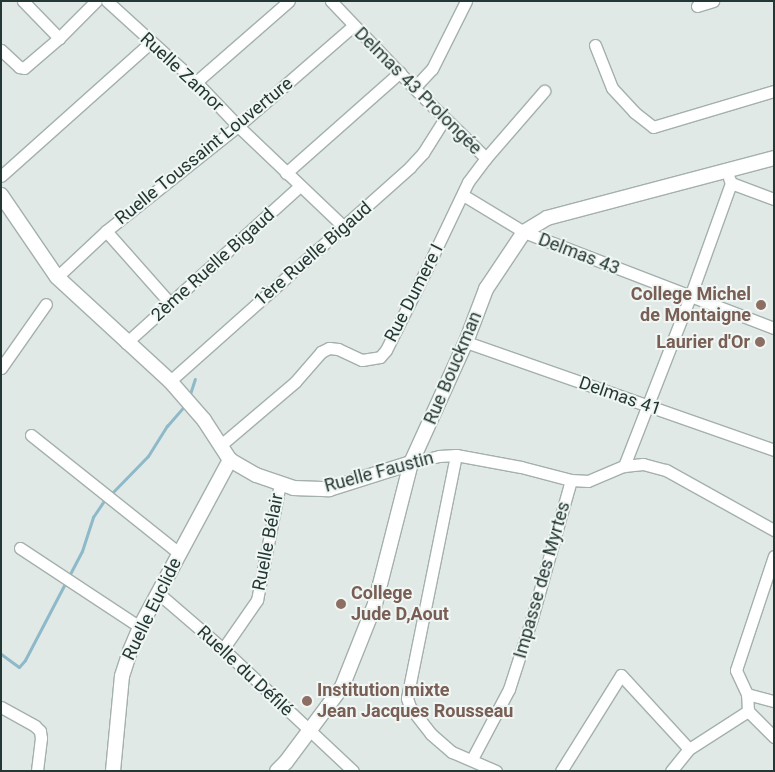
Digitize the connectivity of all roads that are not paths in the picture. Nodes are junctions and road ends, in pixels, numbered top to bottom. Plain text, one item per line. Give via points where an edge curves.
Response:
1 (23, 1) edge
2 (96, 1) edge
3 (107, 1) edge
4 (289, 1) edge
5 (466, 1) edge
6 (713, 1) edge
7 (332, 2) edge
8 (697, 6) dead end
9 (354, 26) junction
10 (59, 38) junction
11 (151, 42) junction
12 (595, 45) dead end
13 (1, 50) edge
14 (400, 72) junction
15 (196, 82) junction
16 (414, 88) junction
17 (544, 91) dead end
18 (774, 91) edge
19 (445, 118) junction
20 (238, 126) junction
21 (486, 158) junction
22 (774, 158) edge
23 (286, 173) junction
24 (1, 176) edge
25 (728, 177) junction
26 (300, 186) junction
27 (1, 195) edge
28 (463, 195) junction
29 (774, 198) edge
30 (344, 227) junction
31 (106, 231) junction
32 (524, 232) junction
33 (57, 277) junction
34 (690, 297) junction
35 (170, 303) junction
36 (46, 304) dead end
37 (774, 328) edge
38 (466, 342) junction
39 (126, 343) junction
40 (1, 368) edge
41 (170, 381) junction
42 (648, 406) junction
43 (31, 435) dead end
44 (222, 444) junction
45 (774, 450) edge
46 (456, 455) junction
47 (230, 460) junction
48 (411, 463) junction
49 (624, 466) junction
50 (571, 480) junction
51 (280, 484) junction
52 (774, 530) edge
53 (20, 548) dead end
54 (179, 553) junction
55 (774, 556) edge
56 (770, 577) edge
57 (158, 593) junction
58 (140, 627) junction
59 (223, 649) junction
60 (747, 694) junction
61 (774, 701) edge
62 (1, 707) edge
63 (748, 711) junction
64 (310, 732) junction
65 (774, 737) edge
66 (689, 749) junction
67 (472, 760) junction
68 (38, 771) edge
69 (113, 771) edge
70 (277, 771) edge
71 (353, 771) edge
72 (496, 771) edge
73 (562, 771) edge
74 (671, 771) edge

1 - 10 street
2 - 10 street
3 - 11 street, Ruelle Zamor
4 - 15 street
5 - 16 street via 432,69
6 - 8 street
7 - 9 street, Delmas 43 Prolongée
9 - 14 street, Delmas 43 Prolongée
9 - 20 street, Ruelle Toussaint Louverture
10 - 13 street via 26,68 16,65
11 - 15 street, Ruelle Zamor
11 - 24 street
12 - 18 street via 612,88 653,127
14 - 16 street, Delmas 43 Prolongée
14 - 23 street
15 - 20 street, Ruelle Zamor
16 - 19 street, Delmas 43 Prolongée
17 - 21 street, Rue Dumere I
19 - 21 street, Delmas 43 Prolongée
19 - 30 street, 1ère Ruelle Bigaud via 423,153
20 - 23 street, Ruelle Zamor
20 - 31 street, Ruelle Toussaint Louverture
21 - 28 street, Rue Dumere I via 468,182
22 - 25 street, Rue Bouckman
23 - 26 street, Ruelle Zamor
25 - 29 street
25 - 32 street, Rue Bouckman via 547,218
25 - 34 street
26 - 30 street, Ruelle Zamor
26 - 35 street, 2ème Ruelle Bigaud
27 - 33 street
28 - 32 street, Delmas 43
28 - 44 street, Rue Dumere I via 380,357 362,360 328,348 280,396
30 - 41 street, 1ère Ruelle Bigaud
31 - 33 street, Ruelle Toussaint Louverture
31 - 35 street
32 - 34 street, Delmas 43
32 - 38 street, Rue Bouckman via 486,289
33 - 39 street
34 - 37 street, Delmas 43
34 - 42 street
35 - 39 street, 2ème Ruelle Bigaud
36 - 40 street
38 - 42 street, Delmas 41
38 - 48 street, Rue Bouckman
39 - 41 street
41 - 44 street
42 - 45 street, Delmas 41
42 - 49 street
43 - 54 street
44 - 47 street
46 - 48 street, Ruelle Faustin
46 - 50 street, Ruelle Faustin
46 - 67 street via 407,698 431,734 452,752
47 - 51 street, Ruelle Faustin
47 - 54 street, Ruelle Euclide
48 - 51 street, Ruelle Faustin via 329,489 294,488
48 - 64 street, Rue Bouckman via 375,604 342,687
49 - 50 street, Ruelle Faustin via 588,481
49 - 52 street, Ruelle Faustin via 643,464 666,470
50 - 67 street, Impasse des Myrtes via 509,689
51 - 59 street, Ruelle Bélair via 257,600
53 - 58 street
54 - 57 street, Ruelle Euclide
55 - 56 street
56 - 60 street via 736,670
57 - 58 street, Ruelle Euclide
57 - 59 street, Ruelle du Défilé
58 - 69 street, Ruelle Euclide via 122,676
59 - 64 street, Ruelle du Défilé
60 - 61 street
60 - 63 street
62 - 68 street via 40,731
63 - 65 street
63 - 66 street
64 - 70 street, Rue Bouckman
64 - 71 street, Ruelle du Défilé
66 - 73 street via 621,675
66 - 74 street
67 - 72 street

